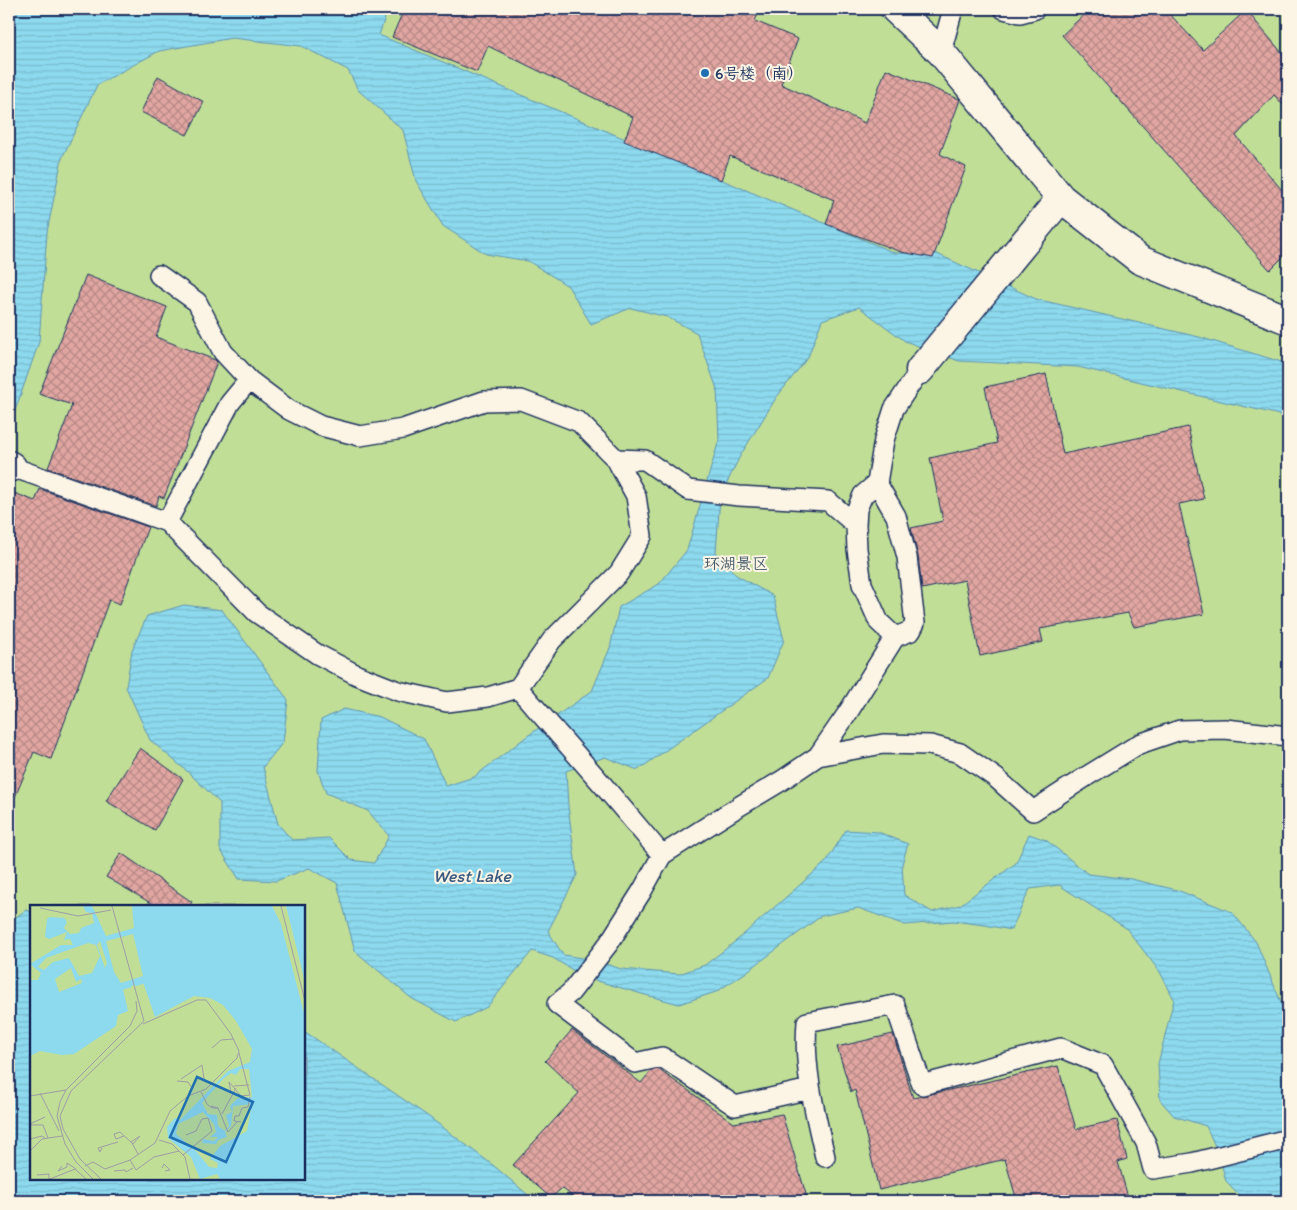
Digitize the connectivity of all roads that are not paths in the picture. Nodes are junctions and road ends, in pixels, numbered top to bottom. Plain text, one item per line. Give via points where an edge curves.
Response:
1 (895, 9) edge
2 (953, 9) edge
3 (1004, 9) edge
4 (1035, 9) edge
5 (941, 52) junction
6 (1061, 198) junction
7 (159, 275) dead end
8 (1288, 320) edge
9 (920, 370) joint
10 (249, 380) junction
11 (616, 459) junction
12 (10, 466) edge
13 (878, 483) junction
14 (167, 522) junction
15 (856, 525) junction
16 (895, 637) junction
17 (518, 688) junction
18 (1288, 736) edge
19 (818, 756) junction
20 (662, 855) junction
21 (810, 1089) junction
22 (1288, 1139) edge
23 (826, 1157) dead end

1 - 5 street
2 - 5 lane
3 - 4 lane via 1020,13
5 - 6 street
6 - 8 street via 1140,260
6 - 9 street
7 - 10 lane via 197,302 223,352
9 - 13 lane via 894,409 884,440
10 - 11 lane via 289,410 321,426 360,436 403,429 484,401 521,400 579,422
10 - 14 lane via 230,403
11 - 15 lane via 646,460 688,490 828,501
11 - 17 lane via 636,496 642,536 619,573 552,640
12 - 14 lane
13 - 15 lane via 863,495 857,509
13 - 16 lane via 896,516 907,557 915,623 911,631
14 - 17 lane via 257,613 316,654 357,675 398,691 447,702 488,698
15 - 16 lane via 862,584 879,622
16 - 19 lane
17 - 20 lane
18 - 19 lane via 1225,729 1180,730 1139,744 1033,811 996,778 960,754 930,745 883,744
19 - 20 lane
20 - 21 lane via 609,943 571,992 557,1004 635,1063 662,1058 735,1106
21 - 22 lane via 805,1039 807,1022 895,1005 922,1085 1061,1048 1103,1065 1146,1143 1153,1170
21 - 23 lane

